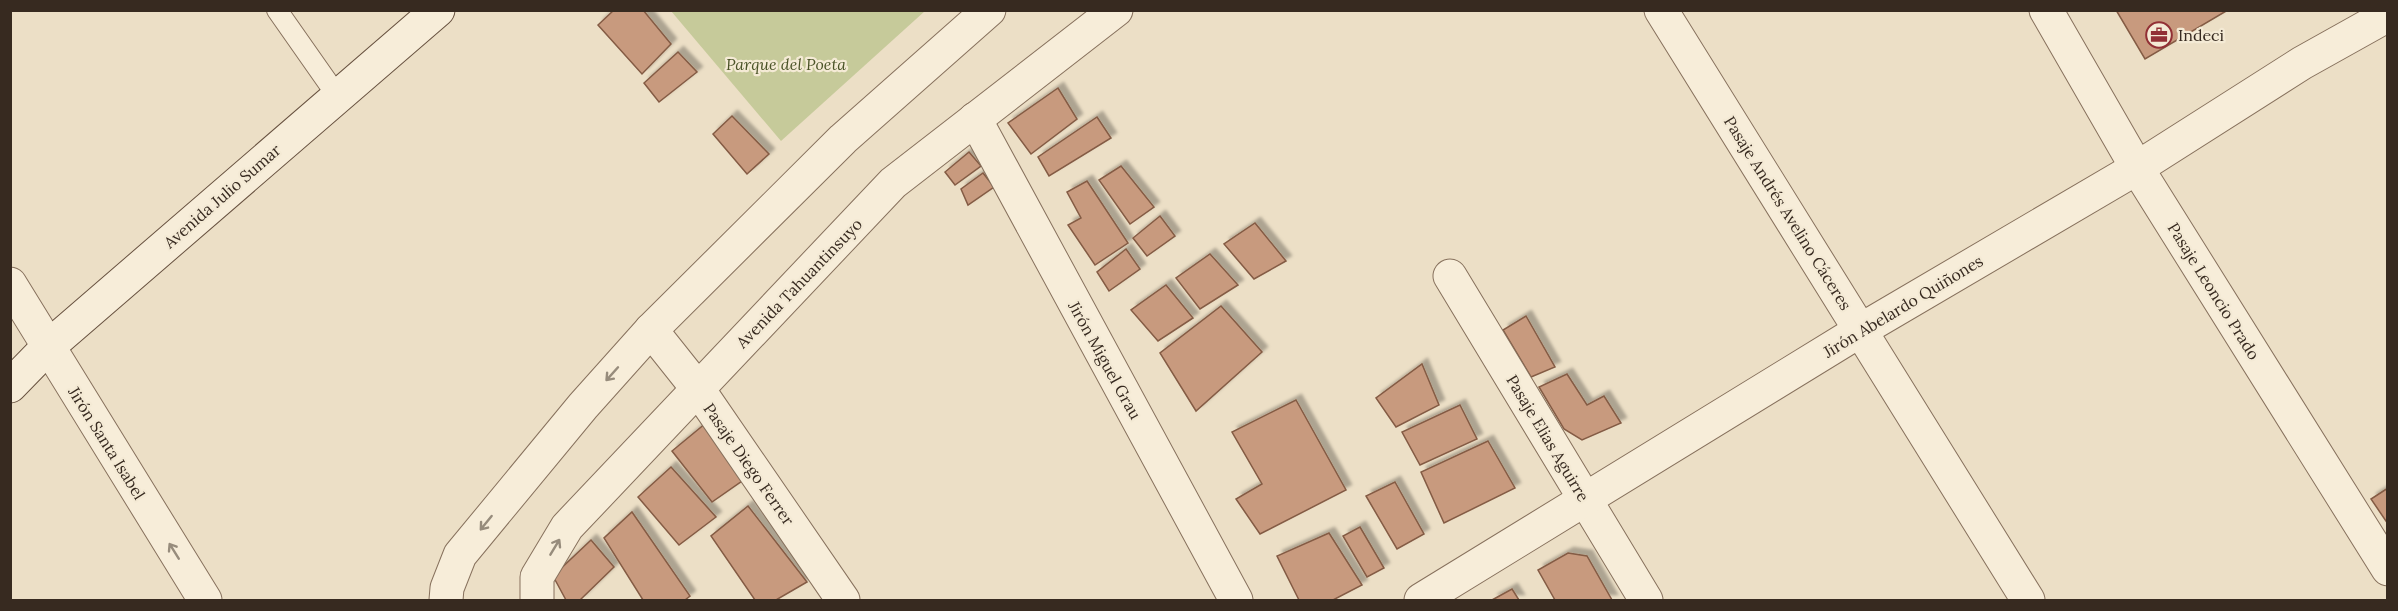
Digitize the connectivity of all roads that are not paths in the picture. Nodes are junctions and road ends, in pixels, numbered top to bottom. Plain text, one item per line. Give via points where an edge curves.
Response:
1 (277, 10) edge
2 (438, 10) edge
3 (989, 10) edge
4 (1116, 10) edge
5 (1661, 10) edge
6 (2046, 10) edge
7 (2388, 15) edge
8 (338, 97) junction
9 (975, 119) junction
10 (2137, 168) junction
11 (1450, 276) dead end
12 (10, 284) edge
13 (651, 330) junction
14 (1861, 330) junction
15 (48, 347) junction
16 (10, 386) edge
17 (698, 388) junction
18 (1585, 499) junction
19 (2388, 569) edge
20 (195, 596) edge
21 (446, 600) edge
22 (537, 600) edge
23 (843, 600) edge
24 (1236, 600) edge
25 (1421, 600) edge
26 (1646, 600) edge
27 (2028, 600) edge

1 - 8 lane
2 - 8 street, Avenida Julio Sumar
3 - 13 street via 843,139
4 - 9 street, Avenida Tahuantinsuyo
5 - 14 street, Pasaje Andrés Avelino Cáceres
6 - 10 street, Pasaje Leoncio Prado
7 - 10 street, Jirón Abelardo Quiñones via 2302,63
8 - 15 street, Avenida Julio Sumar
9 - 17 street, Avenida Tahuantinsuyo via 893,183
9 - 24 street, Jirón Miguel Grau
10 - 14 street, Jirón Abelardo Quiñones
10 - 19 street, Pasaje Leoncio Prado
11 - 18 street, Pasaje Elias Aguirre
12 - 15 street, Jirón Santa Isabel
13 - 17 street, Pasaje Diego Ferrer
13 -> 21 street via 460,555
14 - 18 street, Jirón Abelardo Quiñones
14 - 27 street, Pasaje Andrés Avelino Cáceres
15 - 16 street, Avenida Julio Sumar
20 -> 15 street, Jirón Santa Isabel
22 -> 17 street, Avenida Tahuantinsuyo via 537,577 567,527
17 - 23 street, Pasaje Diego Ferrer
18 - 25 street, Jirón Abelardo Quiñones
18 - 26 street, Pasaje Elias Aguirre

